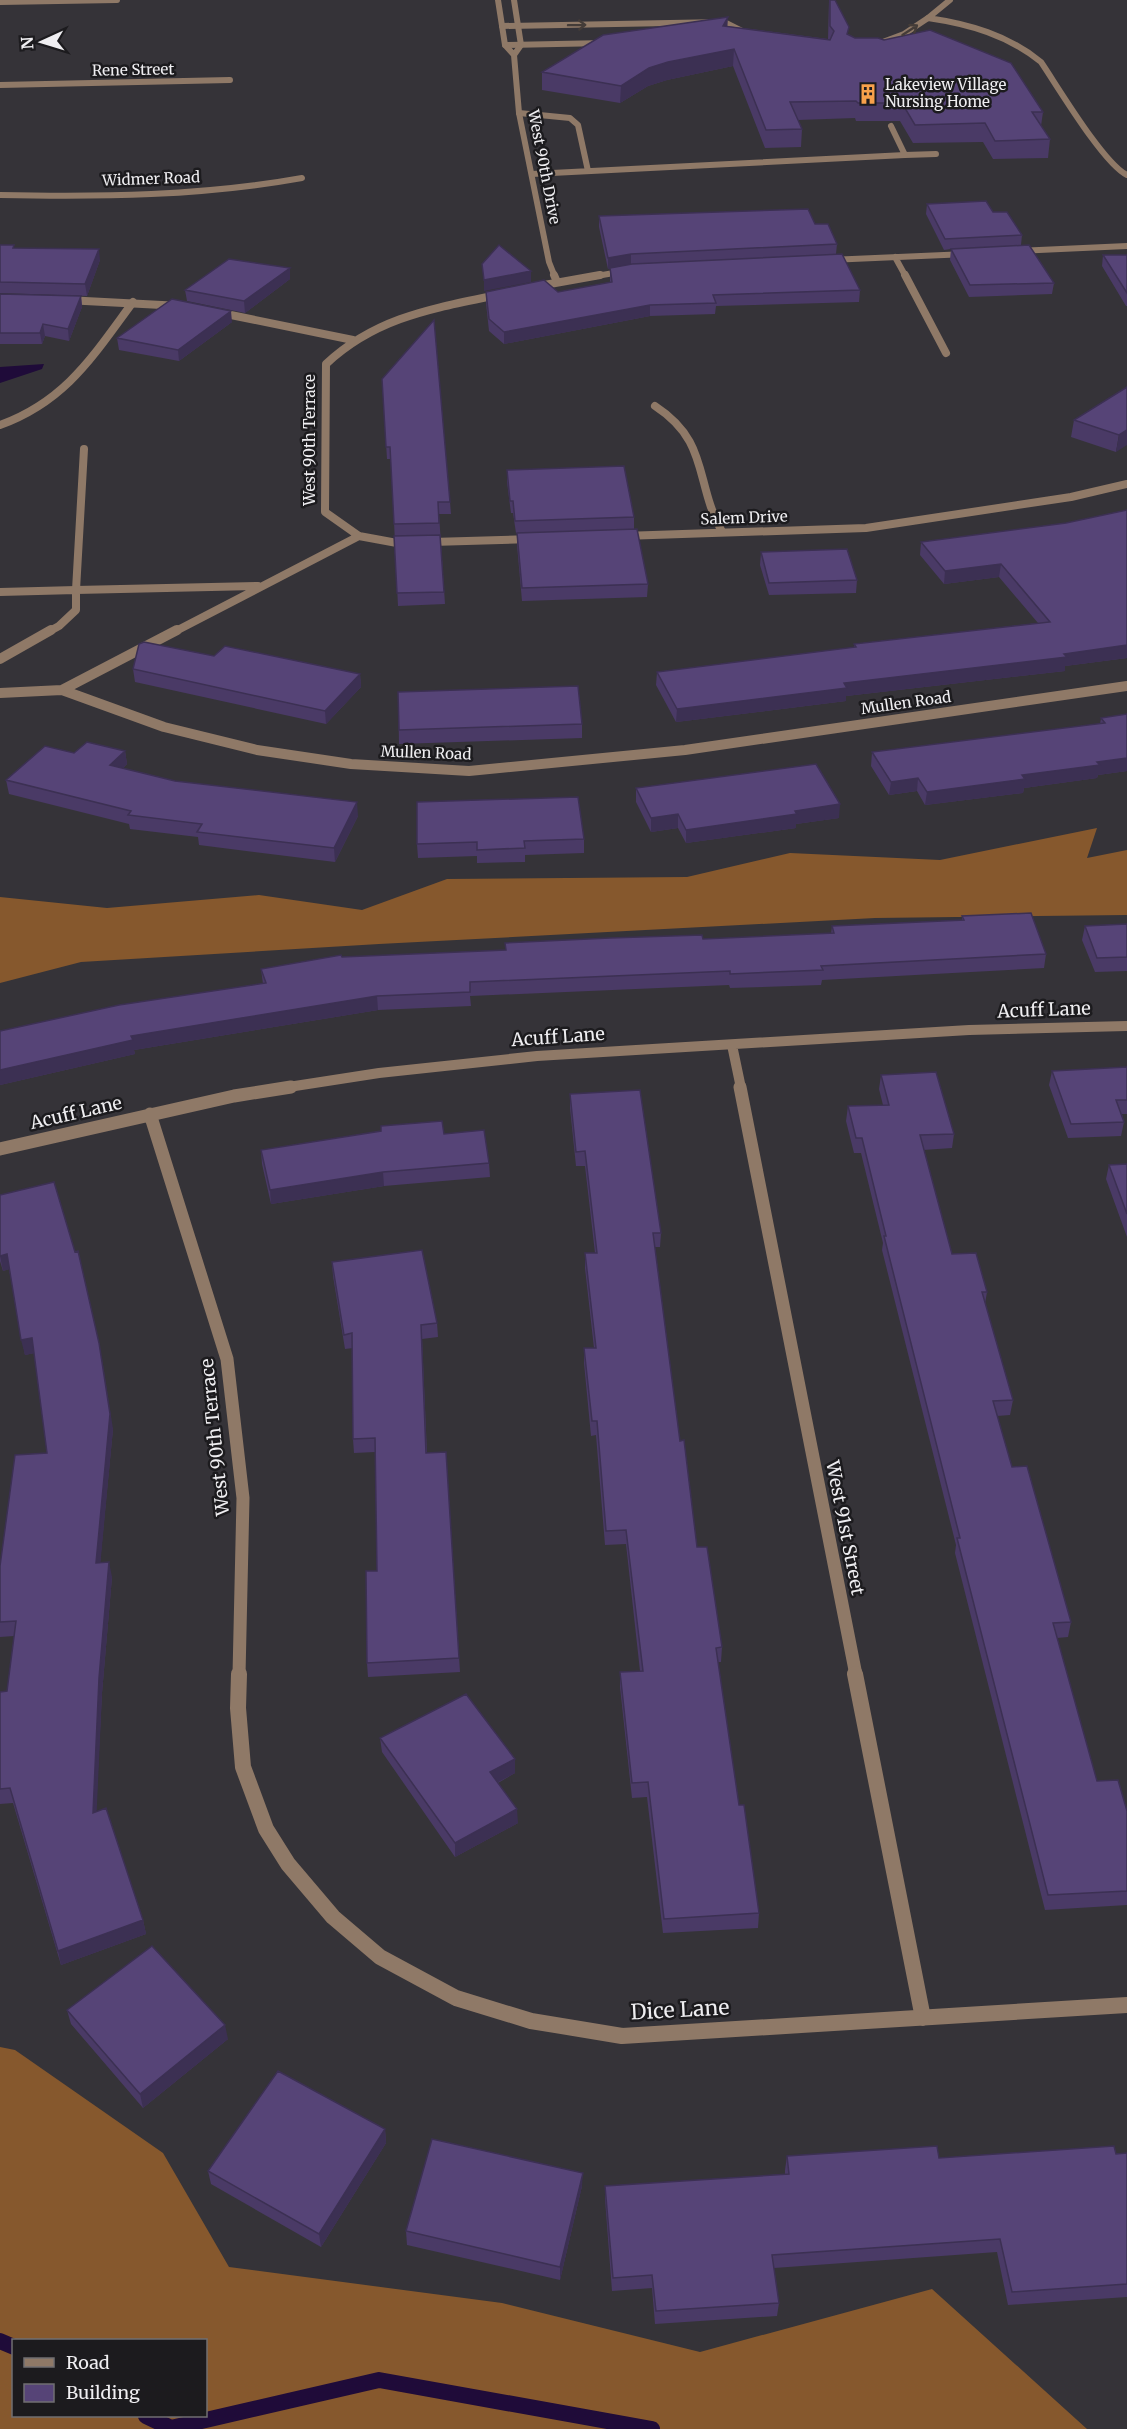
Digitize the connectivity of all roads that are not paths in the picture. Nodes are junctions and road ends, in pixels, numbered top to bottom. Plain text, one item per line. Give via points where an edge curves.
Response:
1 (117, 0) edge
2 (498, 0) edge
3 (514, 0) edge
4 (950, 0) edge
5 (0, 3) edge
6 (928, 18) junction
7 (632, 24) junction
8 (518, 26) junction
9 (502, 27) junction
10 (633, 32) edge
11 (759, 38) edge
12 (612, 43) edge
13 (505, 45) junction
14 (521, 45) junction
15 (868, 45) edge
16 (513, 55) junction
17 (230, 80) dead end
18 (0, 85) edge
19 (519, 113) junction
20 (891, 126) edge
21 (936, 154) edge
22 (905, 155) junction
23 (588, 171) junction
24 (532, 174) junction
25 (1127, 176) edge
26 (302, 178) dead end
27 (0, 195) edge
28 (1127, 246) edge
29 (1011, 252) edge
30 (976, 253) edge
31 (895, 257) junction
32 (816, 261) edge
33 (631, 270) edge
34 (557, 282) junction
35 (519, 290) edge
36 (508, 292) edge
37 (59, 300) edge
38 (133, 302) junction
39 (190, 307) edge
40 (211, 311) edge
41 (352, 340) junction
42 (946, 353) dead end
43 (655, 406) dead end
44 (0, 425) edge
45 (84, 449) dead end
46 (1127, 484) edge
47 (722, 532) junction
48 (359, 536) junction
49 (616, 537) edge
50 (535, 539) edge
51 (262, 586) junction
52 (76, 590) junction
53 (0, 592) edge
54 (0, 659) edge
55 (1127, 686) edge
56 (62, 690) junction
57 (0, 693) edge
58 (1127, 1026) edge
59 (732, 1046) junction
60 (150, 1114) junction
61 (0, 1149) edge
62 (288, 1864) joint
63 (1127, 2005) edge
64 (923, 2018) junction

1 - 5 street
2 - 9 street
3 - 8 street
4 - 6 street
15 -> 6 street via 888,42
6 - 25 street via 982,31 1030,51 1100,148
8 -> 7 street
7 - 10 street
7 - 11 street via 724,22
8 - 9 street
8 - 14 street
9 - 13 street
12 - 14 street
13 - 14 street
13 - 16 street
14 - 16 street
16 - 19 street, West 90th Drive
17 - 18 street, Rene Street
19 - 23 street via 570,118 578,125
19 - 24 street, West 90th Drive
20 - 22 street
21 - 22 street
22 - 23 street
23 - 24 street
24 - 34 street, West 90th Drive via 549,262
26 - 27 street, Widmer Road via 214,190
28 - 29 street
30 - 31 street
31 - 32 street
31 - 42 street
33 - 34 street
34 - 35 street
36 - 41 street, West 90th Terrace via 400,316
37 - 38 street
38 - 39 street
38 - 44 street via 59,391 42,405
40 - 41 street
41 - 48 street, West 90th Terrace via 326,364 323,499 325,512
43 - 47 street via 686,433 695,450 711,512
45 - 52 street
46 - 47 street, Salem Drive via 1071,497 866,528
47 - 49 street, Salem Drive
48 - 50 street via 397,543
48 - 51 street
51 - 52 street
51 - 56 street
52 - 53 street
52 - 54 street via 76,610 59,626
55 - 56 street, Mullen Road via 685,750 469,771 351,764 257,750 164,728
56 - 57 street
58 - 59 street, Acuff Lane via 969,1030
59 - 60 street, Acuff Lane via 537,1056 379,1073
59 - 64 street, West 91st Street
60 - 61 street, Acuff Lane
60 - 62 street, West 90th Terrace via 227,1359 243,1498 238,1708 243,1767 266,1829
62 - 64 street, Dice Lane via 333,1917 380,1957 456,1998 531,2021 622,2036
63 - 64 street, Dice Lane

